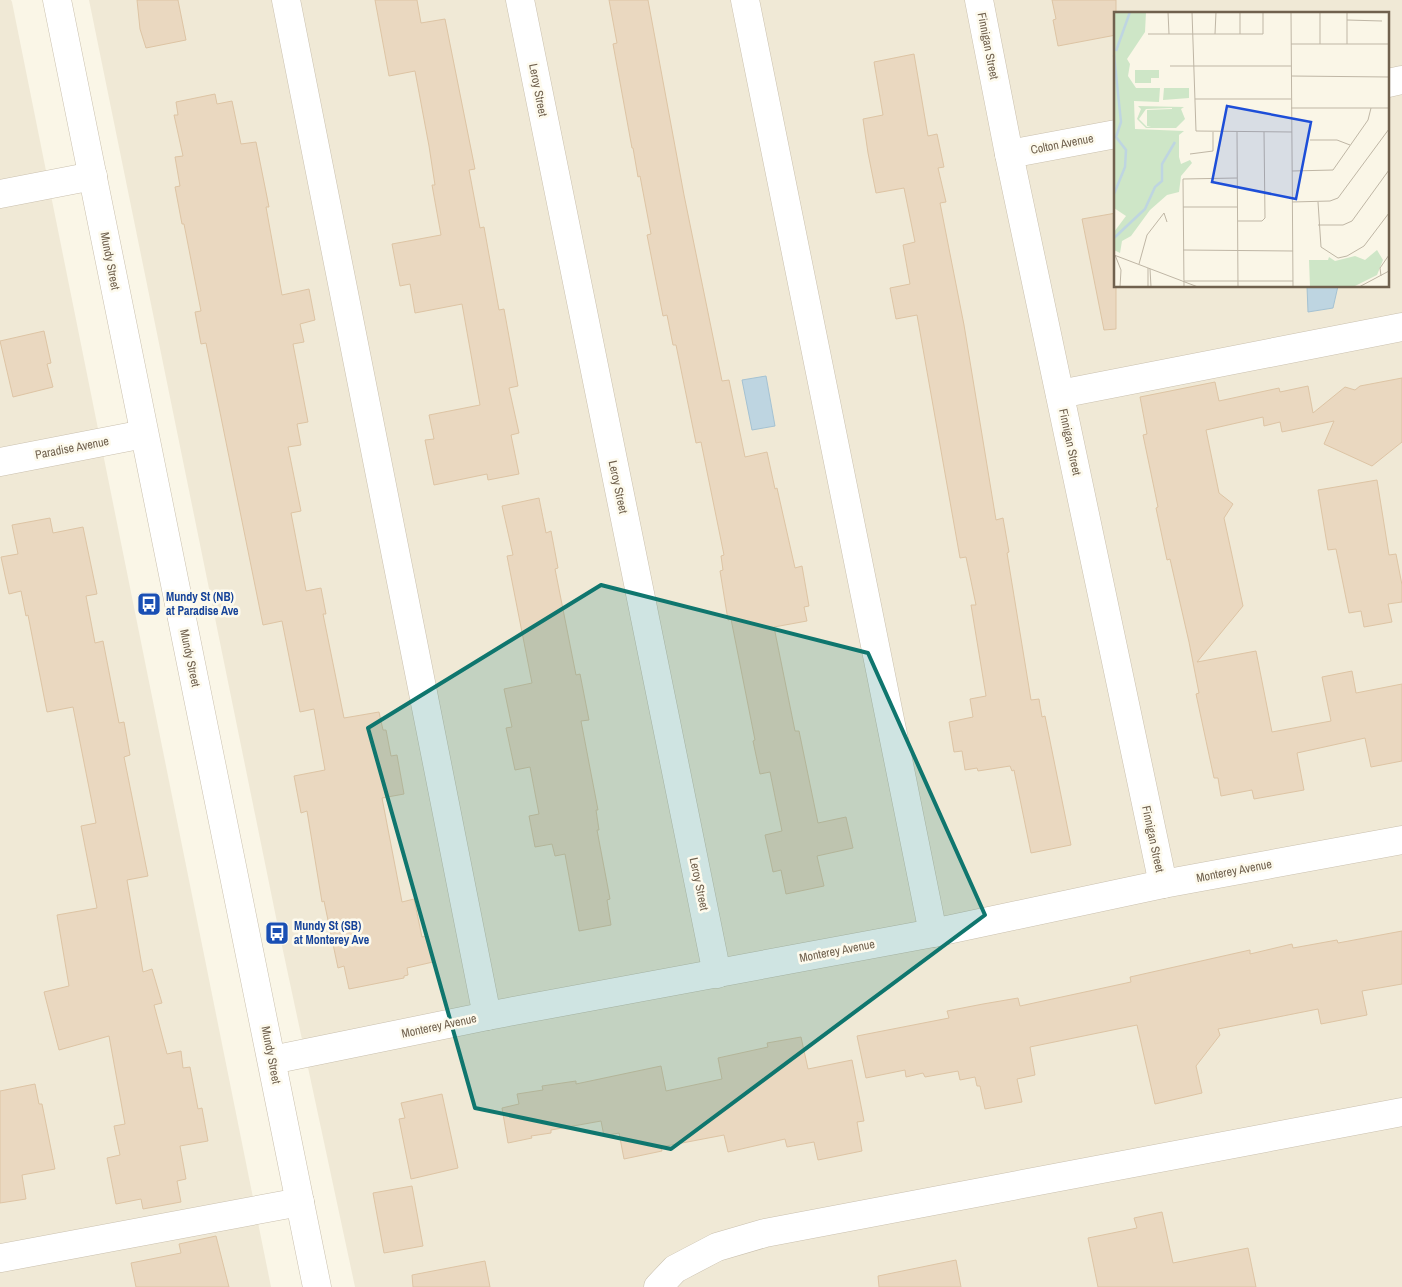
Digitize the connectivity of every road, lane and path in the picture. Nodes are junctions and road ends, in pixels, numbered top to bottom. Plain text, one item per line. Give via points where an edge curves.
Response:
1 (57, 0) edge
2 (286, 0) edge
3 (520, 0) edge
4 (745, 0) edge
5 (979, 0) edge
6 (1114, 134) edge
7 (1009, 154) junction
8 (93, 176) junction
9 (0, 194) edge
10 (1402, 327) edge
11 (1060, 394) junction
12 (144, 434) junction
13 (0, 462) edge
14 (1402, 840) edge
15 (1163, 884) junction
16 (934, 933) junction
17 (717, 974) junction
18 (487, 1016) junction
19 (272, 1060) junction
20 (1402, 1112) edge
21 (300, 1202) junction
22 (1, 1258) edge
23 (318, 1287) edge
24 (658, 1287) edge

1 - 8 street, Mundy Street
2 - 18 street
3 - 17 street, Leroy Street
4 - 16 street
5 - 7 street, Finnigan Street
6 - 7 street, Colton Avenue
7 - 11 street, Finnigan Street
8 - 9 street
8 - 12 street, Mundy Street
10 - 11 street
11 - 15 street, Finnigan Street
12 - 13 street, Paradise Avenue
12 - 19 street, Mundy Street
14 - 15 street, Monterey Avenue
15 - 16 street, Monterey Avenue
16 - 17 street, Monterey Avenue
17 - 18 street, Monterey Avenue
18 - 19 street, Monterey Avenue
19 - 21 street, Mundy Street
20 - 24 street via 765,1233 716,1247 675,1269
21 - 22 street
21 - 23 street, Mundy Street

